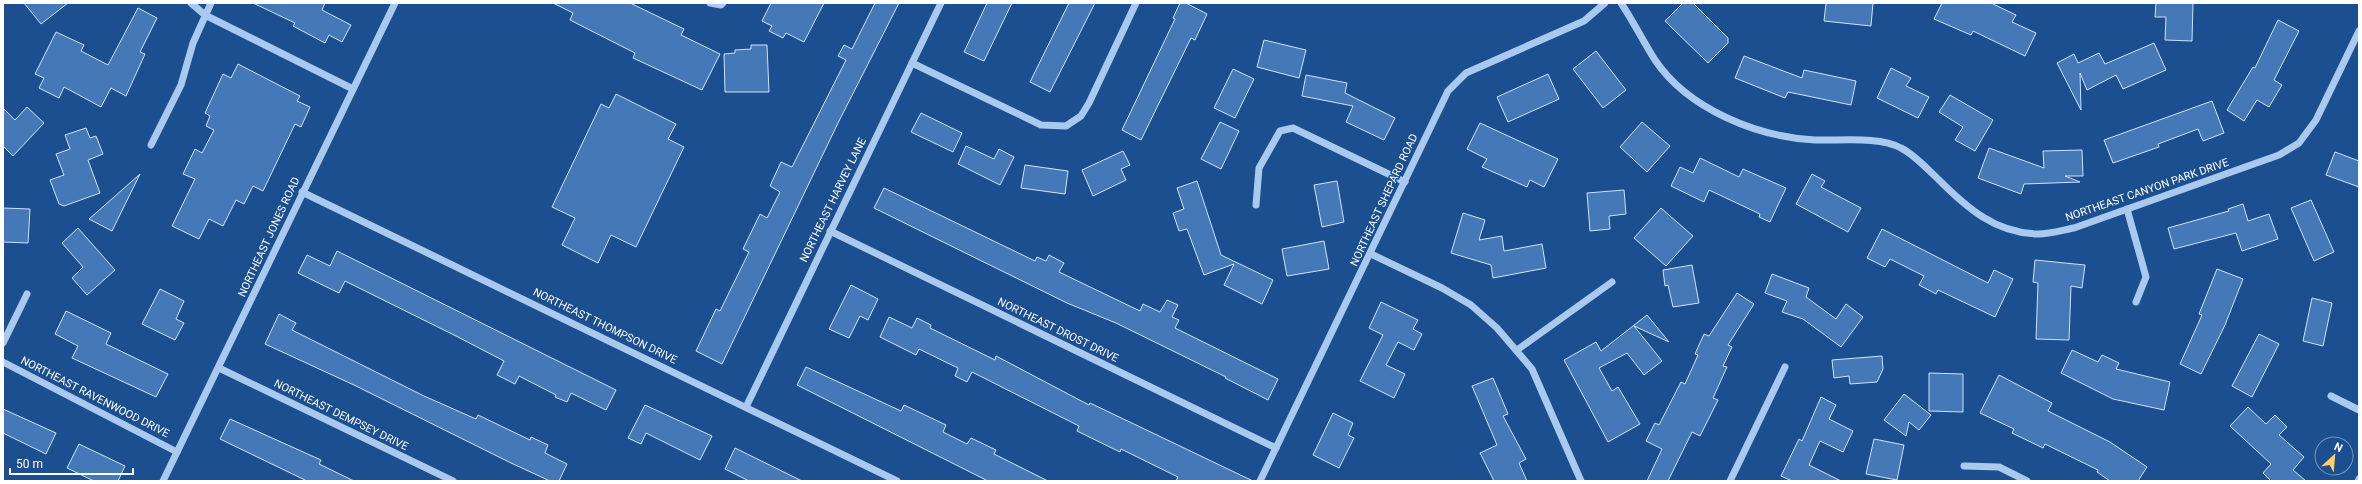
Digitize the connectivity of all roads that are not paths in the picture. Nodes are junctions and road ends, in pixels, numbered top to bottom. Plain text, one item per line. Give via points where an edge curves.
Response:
1 (191, 3) edge
2 (212, 3) edge
3 (395, 3) edge
4 (710, 3) edge
5 (722, 3) edge
6 (941, 3) edge
7 (1136, 3) edge
8 (1605, 3) edge
9 (1620, 3) edge
10 (205, 15) junction
11 (2359, 31) edge
12 (912, 63) junction
13 (353, 88) junction
14 (151, 145) dead end
15 (1405, 182) junction
16 (302, 192) junction
17 (1256, 205) dead end
18 (2127, 209) junction
19 (830, 231) junction
20 (1371, 254) junction
21 (1612, 282) dead end
22 (27, 294) dead end
23 (2136, 302) dead end
24 (3, 342) edge
25 (1517, 350) junction
26 (3, 362) edge
27 (1786, 367) dead end
28 (219, 368) junction
29 (2331, 396) dead end
30 (746, 407) junction
31 (2359, 410) edge
32 (1276, 448) junction
33 (177, 452) junction
34 (1964, 466) dead end
35 (163, 481) edge
36 (453, 481) edge
37 (898, 481) edge
38 (1260, 481) edge
39 (1581, 481) edge
40 (1730, 481) edge
41 (2027, 481) edge

1 - 10 street
2 - 10 street
3 - 13 street, NORTHEAST JONES ROAD
4 - 5 street
6 - 12 street, NORTHEAST HARVEY LANE
7 - 12 street via 1089,103 1081,116 1066,126 1040,125
8 - 15 street, NORTHEAST SHEPARD ROAD via 1584,21 1466,73 1448,91
9 - 18 street, NORTHEAST CANYON PARK DRIVE via 1656,61 1687,94 1732,121 1766,133 1812,140 1885,142 1902,148 1969,210 2002,227 2039,234 2074,228
10 - 13 street
10 - 14 street via 193,43 181,85
11 - 18 street, NORTHEAST CANYON PARK DRIVE via 2316,120 2299,143 2279,155
12 - 19 street, NORTHEAST HARVEY LANE
13 - 16 street, NORTHEAST JONES ROAD
15 - 17 street via 1293,128 1280,131 1259,168
15 - 20 street, NORTHEAST SHEPARD ROAD
16 - 28 street, NORTHEAST JONES ROAD
16 - 30 street, NORTHEAST THOMPSON DRIVE
18 - 23 street via 2146,276
19 - 30 street, NORTHEAST HARVEY LANE
19 - 32 street, NORTHEAST DROST DRIVE
20 - 25 street via 1471,305
20 - 32 street, NORTHEAST SHEPARD ROAD
21 - 25 street
22 - 24 street
25 - 39 street via 1532,369
26 - 33 street, NORTHEAST RAVENWOOD DRIVE
27 - 40 street
28 - 33 street, NORTHEAST JONES ROAD
28 - 36 street, NORTHEAST DEMPSEY DRIVE
29 - 31 street
30 - 37 street, NORTHEAST THOMPSON DRIVE
32 - 38 street, NORTHEAST SHEPARD ROAD
33 - 35 street, NORTHEAST JONES ROAD
34 - 41 street via 1999,467

